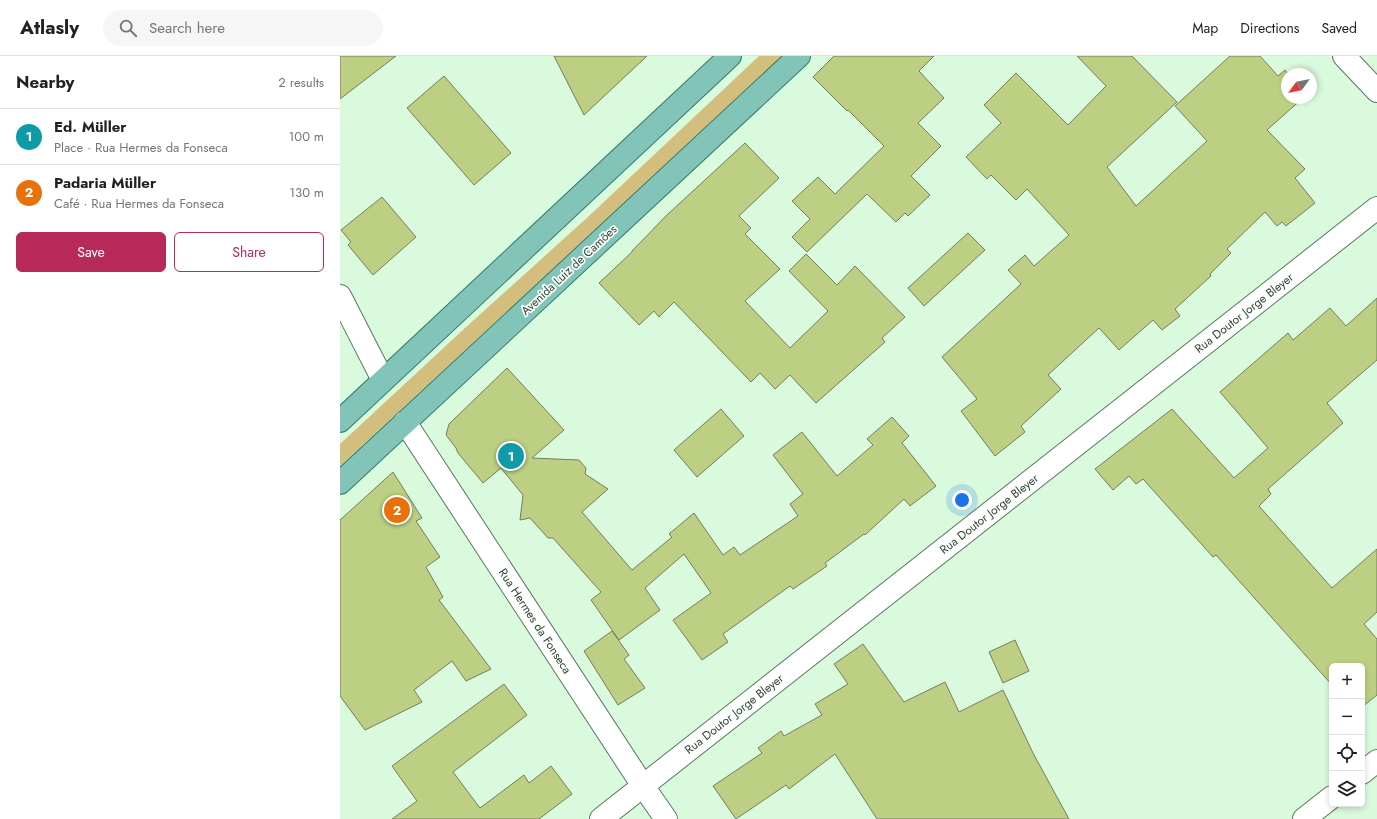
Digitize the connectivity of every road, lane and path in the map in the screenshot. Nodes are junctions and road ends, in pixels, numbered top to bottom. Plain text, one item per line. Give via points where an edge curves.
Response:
1 (730, 56) edge
2 (798, 56) edge
3 (1344, 56) edge
4 (1377, 91) edge
5 (1377, 208) edge
6 (340, 296) edge
7 (383, 380) junction
8 (340, 420) edge
9 (406, 422) junction
10 (340, 483) edge
11 (1377, 761) edge
12 (1364, 771) edge
13 (642, 786) junction
14 (1329, 799) edge
15 (601, 819) edge
16 (666, 819) edge
17 (1304, 819) edge

1 - 7 main road
2 - 9 main road, Avenida Luiz de Camões
3 - 4 street
5 - 13 street, Rua Doutor Jorge Bleyer
6 - 7 street
7 - 8 main road
9 - 10 main road, Avenida Luiz de Camões
9 - 13 street, Rua Hermes da Fonseca
11 - 12 street
13 - 15 street, Rua Doutor Jorge Bleyer
13 - 16 street, Rua Hermes da Fonseca
14 - 17 street

